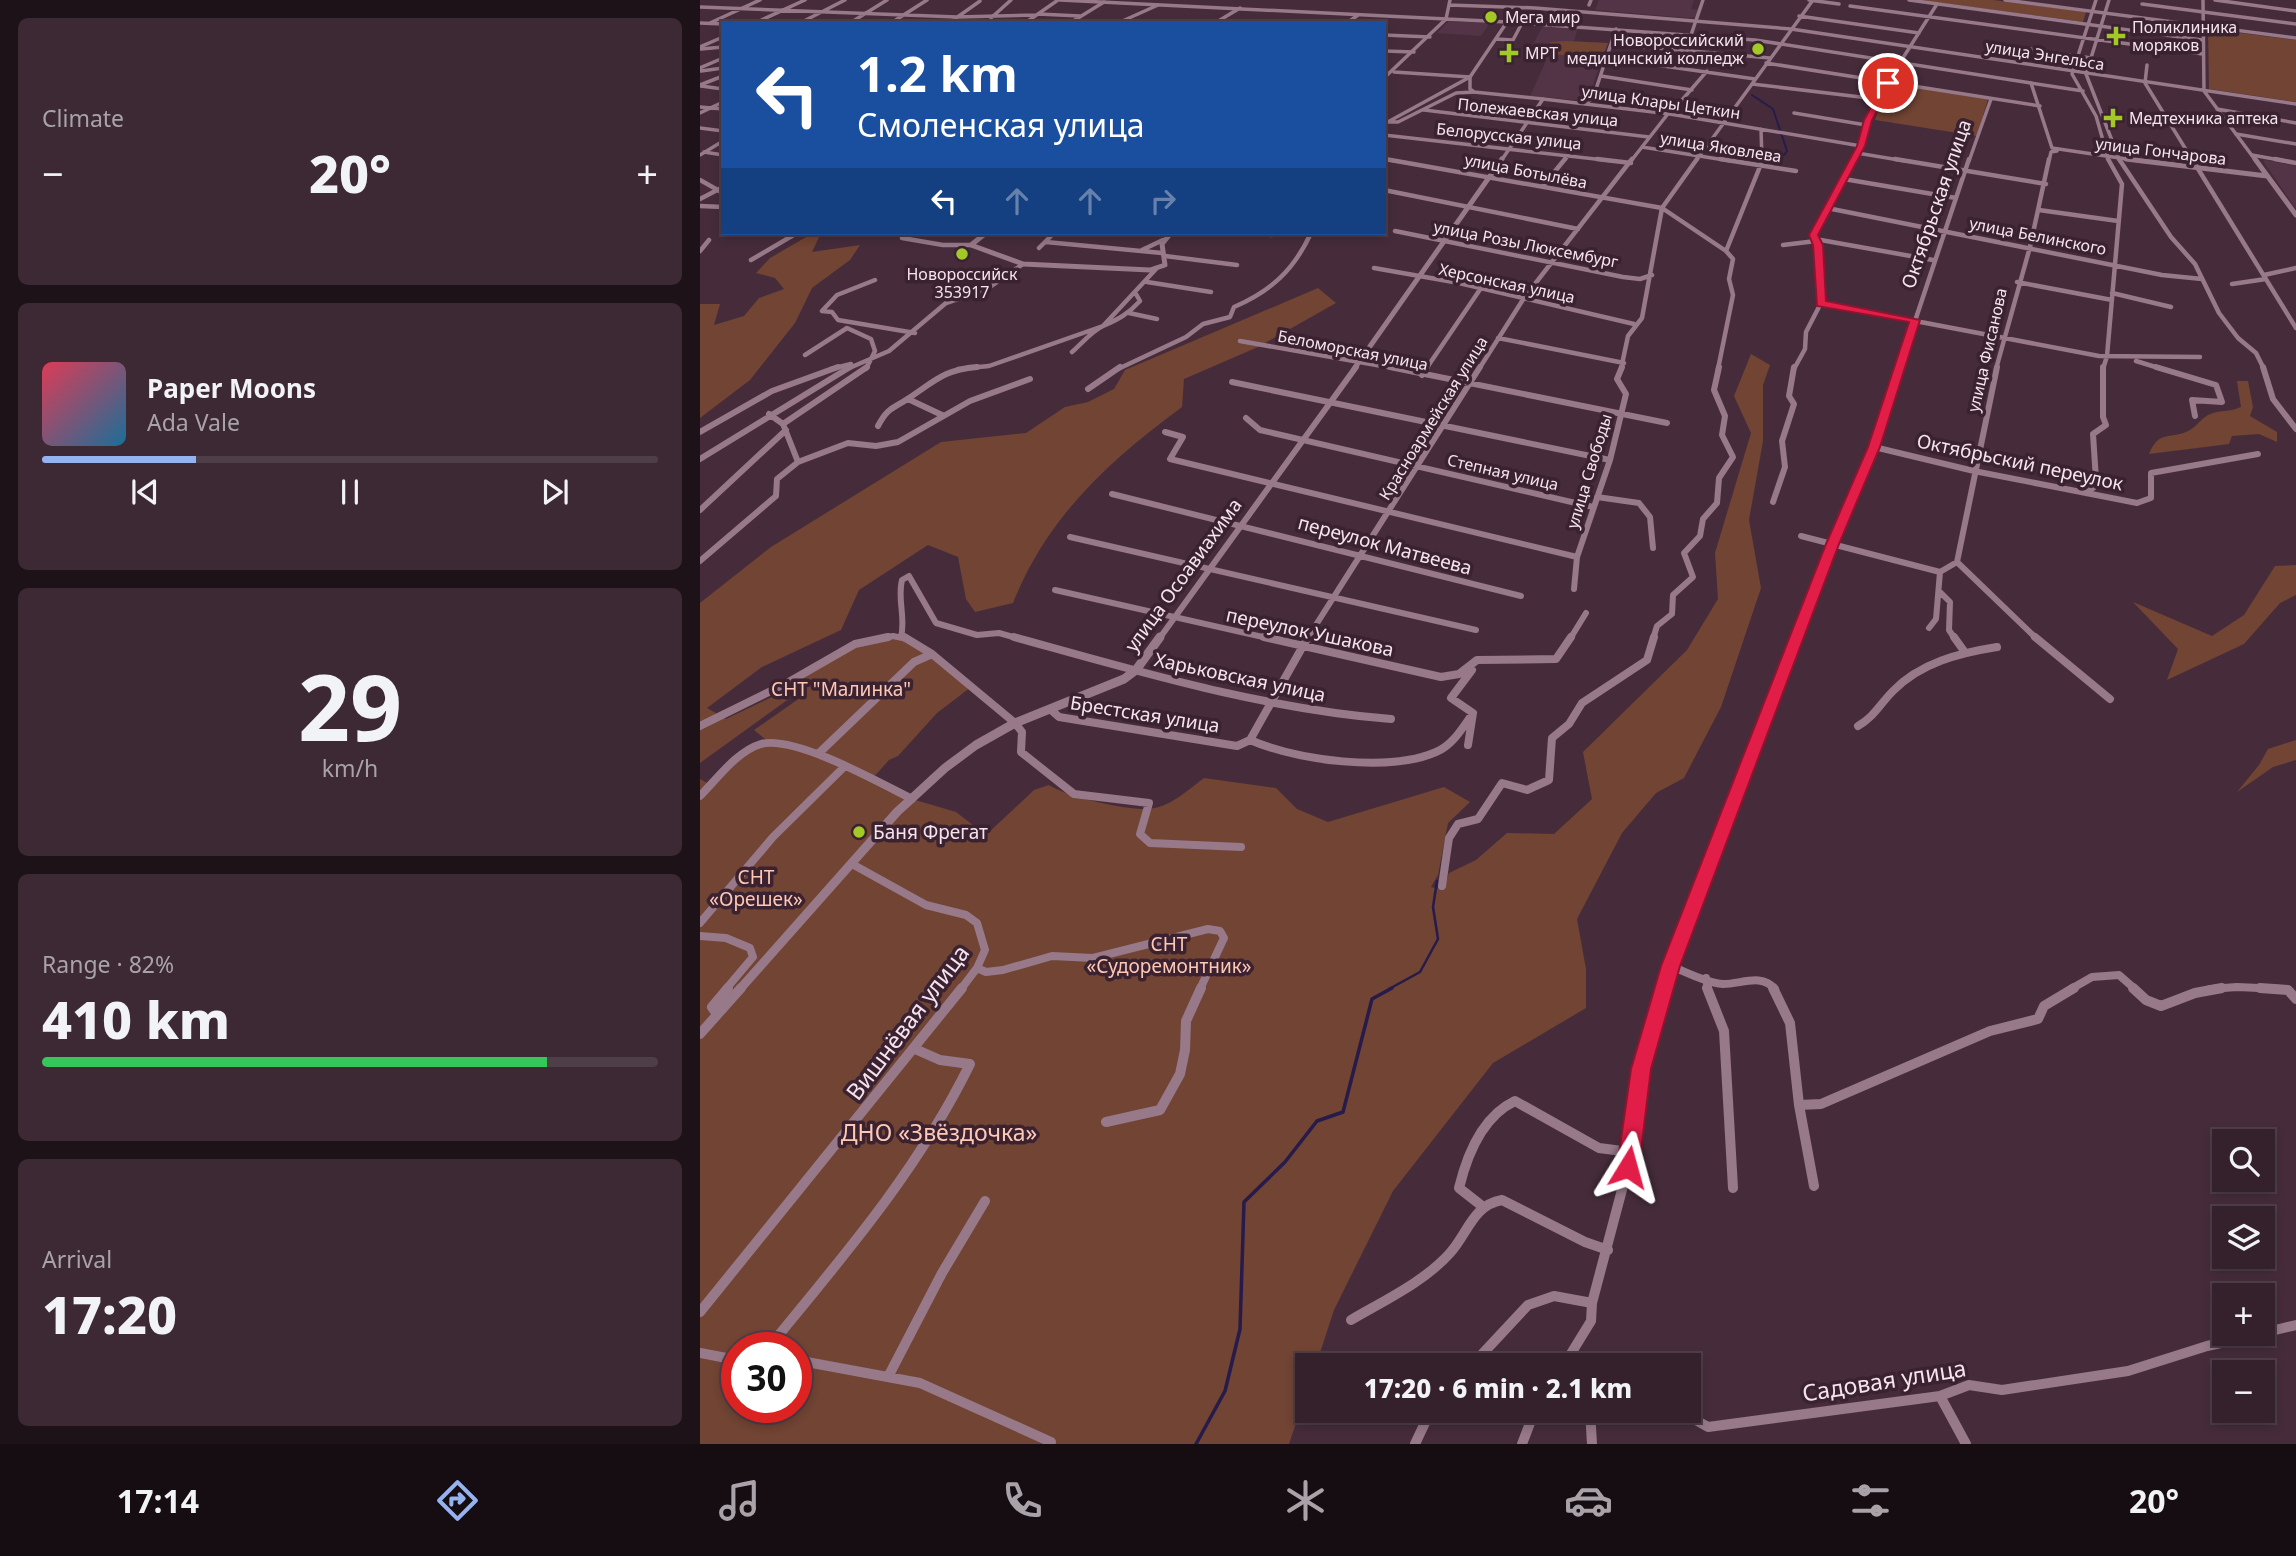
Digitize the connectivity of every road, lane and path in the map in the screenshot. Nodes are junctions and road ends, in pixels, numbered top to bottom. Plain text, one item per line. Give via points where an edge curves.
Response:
1 (760, 0) edge
2 (805, 0) edge
3 (845, 0) edge
4 (887, 0) edge
5 (927, 0) edge
6 (1011, 0) edge
7 (1059, 0) edge
8 (1591, 0) edge
9 (1703, 0) edge
10 (1811, 0) edge
11 (1909, 0) edge
12 (2005, 0) edge
13 (2095, 0) edge
14 (2109, 0) edge
15 (2203, 0) edge
16 (2215, 0) edge
17 (980, 1) edge
18 (1104, 2) junction
19 (1135, 2) edge
20 (1450, 2) edge
21 (1839, 4) dead end
22 (1937, 4) junction
23 (2142, 4) dead end
24 (1158, 5) junction
25 (1850, 6) dead end
26 (700, 7) edge
27 (743, 8) junction
28 (1240, 8) junction
29 (1519, 8) junction
30 (1535, 8) junction
31 (1589, 8) junction
32 (786, 9) junction
33 (826, 10) junction
34 (2092, 11) junction
35 (2296, 11) edge
36 (872, 12) junction
37 (2202, 12) junction
38 (2105, 13) junction
39 (905, 15) junction
40 (1037, 15) junction
41 (1358, 15) junction
42 (1801, 15) junction
43 (1080, 16) junction
44 (992, 17) junction
45 (1930, 17) junction
46 (957, 18) junction
47 (1446, 19) junction
48 (1696, 20) junction
49 (759, 21) edge
50 (804, 21) edge
51 (854, 21) edge
52 (894, 21) edge
53 (952, 21) edge
54 (987, 21) edge
55 (1028, 21) edge
56 (1073, 21) edge
57 (1122, 21) edge
58 (1218, 21) edge
59 (1350, 21) edge
60 (1507, 22) junction
61 (700, 23) edge
62 (710, 23) junction
63 (1522, 23) junction
64 (721, 24) edge
65 (2088, 24) junction
66 (2296, 24) edge
67 (2102, 26) junction
68 (2202, 26) junction
69 (1616, 29) junction
70 (1791, 29) junction
71 (1920, 31) junction
72 (1691, 34) junction
73 (1386, 35) edge
74 (1430, 37) junction
75 (700, 38) edge
76 (720, 38) edge
77 (2083, 38) junction
78 (2296, 38) edge
79 (1496, 39) junction
80 (2097, 40) junction
81 (2202, 40) junction
82 (1998, 42) dead end
83 (1612, 44) junction
84 (1780, 44) junction
85 (721, 47) edge
86 (1910, 47) junction
87 (700, 48) edge
88 (2153, 48) junction
89 (1386, 51) edge
90 (1414, 52) junction
91 (2079, 54) junction
92 (2203, 54) junction
93 (2092, 56) junction
94 (1607, 58) junction
95 (1770, 58) junction
96 (721, 59) edge
97 (1766, 63) junction
98 (1900, 63) junction
99 (721, 68) edge
100 (700, 69) edge
101 (1386, 71) edge
102 (1707, 71) junction
103 (2073, 71) junction
104 (1394, 72) junction
105 (2087, 74) junction
106 (1470, 76) junction
107 (1601, 76) junction
108 (721, 77) edge
109 (1386, 77) edge
110 (1755, 79) junction
111 (1888, 83) junction
112 (2031, 83) junction
113 (2145, 83) junction
114 (700, 85) edge
115 (1752, 85) junction
116 (721, 89) edge
117 (1692, 90) junction
118 (2081, 90) junction
119 (2093, 91) junction
120 (2204, 91) junction
121 (1474, 92) junction
122 (1543, 99) junction
123 (1877, 99) junction
124 (1992, 99) junction
125 (721, 103) edge
126 (1588, 103) junction
127 (2296, 104) edge
128 (2040, 106) junction
129 (700, 107) edge
130 (710, 108) junction
131 (721, 109) edge
132 (2217, 109) junction
133 (1424, 110) junction
134 (700, 113) edge
135 (1794, 113) dead end
136 (1669, 115) junction
137 (1527, 122) junction
138 (1725, 122) junction
139 (1386, 123) edge
140 (2296, 123) edge
141 (1866, 125) junction
142 (700, 128) edge
143 (1761, 129) junction
144 (721, 131) edge
145 (2236, 134) junction
146 (1386, 135) edge
147 (1649, 137) junction
148 (721, 142) edge
149 (2296, 144) edge
150 (1861, 146) junction
151 (1642, 147) junction
152 (1510, 148) junction
153 (2053, 150) junction
154 (702, 153) edge
155 (1857, 153) junction
156 (721, 155) edge
157 (1569, 155) junction
158 (2252, 155) junction
159 (1700, 157) junction
160 (2107, 157) junction
161 (2118, 158) junction
162 (1386, 159) edge
163 (1631, 163) junction
164 (2296, 163) edge
165 (1760, 165) junction
166 (2199, 168) junction
167 (1796, 171) dead end
168 (1966, 171) junction
169 (1491, 176) junction
170 (2267, 176) junction
171 (1844, 179) junction
172 (700, 180) edge
173 (2046, 184) junction
174 (2122, 184) junction
175 (1543, 186) junction
176 (721, 188) edge
177 (715, 190) junction
178 (1386, 190) edge
179 (721, 192) edge
180 (2139, 192) junction
181 (1601, 198) junction
182 (1956, 198) junction
183 (700, 199) edge
184 (700, 206) edge
185 (1471, 206) junction
186 (721, 207) edge
187 (1662, 208) junction
188 (1828, 208) junction
189 (2039, 210) junction
190 (2296, 215) edge
191 (2118, 221) junction
192 (1578, 229) junction
193 (1944, 230) junction
194 (1395, 231) dead end
195 (794, 235) edge
196 (984, 235) edge
197 (1052, 235) edge
198 (1169, 235) edge
199 (1310, 235) edge
200 (902, 238) dead end
201 (709, 240) dead end
202 (1163, 240) junction
203 (1445, 240) junction
204 (1816, 240) junction
205 (1046, 242) junction
206 (971, 245) junction
207 (1783, 245) dead end
208 (2030, 247) junction
209 (1039, 248) dead end
210 (1141, 250) junction
211 (700, 251) edge
212 (1726, 251) junction
213 (1163, 254) junction
214 (751, 260) dead end
215 (1933, 260) junction
216 (1552, 261) junction
217 (1023, 264) junction
218 (2113, 264) junction
219 (1237, 265) dead end
220 (1374, 268) dead end
221 (2296, 268) edge
222 (1156, 269) junction
223 (1652, 275) junction
224 (1421, 277) junction
225 (2265, 277) junction
226 (2202, 279) junction
227 (875, 280) dead end
228 (1147, 282) junction
229 (2017, 282) junction
230 (2232, 284) dead end
231 (1481, 288) junction
232 (1211, 292) dead end
233 (1136, 294) junction
234 (2112, 297) junction
235 (1524, 298) junction
236 (1821, 303) junction
237 (2171, 307) dead end
238 (1129, 313) junction
239 (1157, 319) dead end
240 (1915, 320) junction
241 (1634, 324) junction
242 (1103, 326) junction
243 (2296, 328) edge
244 (915, 332) junction
245 (2003, 337) junction
246 (1498, 338) junction
247 (1240, 341) dead end
248 (1072, 352) dead end
249 (805, 355) dead end
250 (2106, 357) junction
251 (2200, 357) dead end
252 (873, 359) junction
253 (1360, 361) junction
254 (858, 362) junction
255 (1624, 363) junction
256 (1423, 375) junction
257 (1030, 379) dead end
258 (1233, 382) dead end
259 (1470, 386) junction
260 (1088, 389) dead end
261 (908, 399) junction
262 (1332, 400) junction
263 (769, 414) junction
264 (942, 415) junction
265 (1621, 415) junction
266 (2195, 416) dead end
267 (1246, 418) dead end
268 (1667, 423) dead end
269 (1445, 424) junction
270 (878, 426) dead end
271 (785, 427) junction
272 (2296, 429) edge
273 (700, 432) edge
274 (1165, 432) dead end
275 (1302, 440) junction
276 (1874, 447) junction
277 (2258, 454) dead end
278 (700, 459) edge
279 (1610, 460) junction
280 (798, 462) junction
281 (1415, 466) junction
282 (1974, 471) junction
283 (1272, 482) junction
284 (2086, 492) junction
285 (1112, 494) dead end
286 (1597, 497) junction
287 (1773, 502) dead end
288 (1594, 507) junction
289 (700, 510) edge
290 (1388, 512) junction
291 (1242, 522) junction
292 (1801, 536) dead end
293 (1070, 537) dead end
294 (1833, 544) junction
295 (1653, 548) dead end
296 (1361, 556) junction
297 (1577, 558) junction
298 (700, 561) edge
299 (1957, 562) junction
300 (1207, 571) junction
301 (1940, 572) junction
302 (1574, 589) dead end
303 (1055, 590) dead end
304 (1940, 592) junction
305 (1521, 596) dead end
306 (1334, 597) junction
307 (1586, 613) dead end
308 (1173, 618) junction
309 (1929, 628) dead end
310 (1476, 630) dead end
311 (901, 637) junction
312 (1302, 646) junction
313 (1997, 647) dead end
314 (1964, 651) junction
315 (932, 654) junction
316 (1469, 668) junction
317 (1136, 670) junction
318 (1271, 698) junction
319 (2110, 699) dead end
320 (1050, 709) junction
321 (1473, 713) junction
322 (1391, 719) dead end
323 (1015, 723) junction
324 (700, 726) edge
325 (1858, 726) dead end
326 (1250, 740) junction
327 (1468, 745) dead end
328 (818, 754) junction
329 (845, 766) junction
330 (700, 796) edge
331 (912, 799) junction
332 (1241, 847) dead end
333 (852, 864) junction
334 (1442, 886) dead end
335 (700, 923) edge
336 (700, 936) edge
337 (1671, 966) junction
338 (977, 968) junction
339 (1706, 978) junction
340 (2296, 999) edge
341 (717, 1014) junction
342 (700, 1034) edge
343 (915, 1049) junction
344 (1799, 1105) junction
345 (1105, 1122) dead end
346 (1630, 1152) junction
347 (1814, 1186) dead end
348 (1733, 1188) dead end
349 (985, 1201) dead end
350 (1482, 1206) junction
351 (1608, 1250) junction
352 (1592, 1303) junction
353 (700, 1312) edge
354 (1351, 1320) dead end
355 (2296, 1325) edge
356 (2275, 1330) edge
357 (781, 1332) edge
358 (2212, 1345) edge
359 (700, 1353) edge
360 (1483, 1353) edge
361 (1575, 1353) edge
362 (721, 1357) edge
363 (812, 1363) edge
364 (889, 1375) junction
365 (1940, 1396) junction
366 (1425, 1423) edge
367 (1530, 1423) edge
368 (1591, 1423) edge
369 (1701, 1423) edge
370 (1051, 1442) dead end
371 (1415, 1444) edge
372 (1522, 1444) edge
373 (1592, 1444) edge
374 (1966, 1444) edge

1 - 27 street
2 - 32 street
3 - 33 street
4 - 36 street
5 - 39 street
6 - 44 street
7 - 18 street
7 - 40 street
8 - 31 street
9 - 48 street
10 - 21 street
10 - 42 street, улица Свободы
11 - 22 street
12 - 34 street
13 - 34 street
14 - 38 street
15 - 37 street
16 - 35 street
17 - 46 street
18 - 19 street
18 - 43 street
19 - 24 street
20 - 29 street
20 - 47 street
22 - 45 street
22 - 65 street
23 - 37 street
24 - 28 street
24 - 57 street
25 - 45 street
26 - 27 street
27 - 32 street
27 - 62 street
28 - 41 street
28 - 58 street
29 - 30 street
29 - 60 street
30 - 31 street, улица Энгельса
30 - 63 street
31 - 48 street, улица Энгельса
32 - 33 street
32 - 49 street
33 - 36 street
33 - 50 street
34 - 38 street
34 - 65 street
36 - 39 street
36 - 51 street
37 - 66 street
37 - 68 street
38 - 67 street
38 - 68 street
39 - 46 street
39 - 52 street
40 - 43 street
40 - 44 street
40 - 55 street
41 - 47 street
41 - 59 street
42 - 70 street, улица Свободы
42 - 71 street
43 - 56 street
44 - 46 street
44 - 54 street
45 - 71 street
45 - 77 street
46 - 53 street
47 - 60 street
47 - 74 street
48 - 70 street, улица Энгельса
48 - 72 street
60 - 63 street
60 - 79 street
61 - 62 street
62 - 64 street
63 - 69 street
63 - 79 street via 1513,40
65 - 67 street
65 - 77 street
67 - 80 street
67 - 81 street
68 - 78 street
68 - 81 street
69 - 72 street
69 - 83 street
70 - 84 street, улица Свободы
70 - 86 street, улица Энгельса
71 - 86 street
72 - 84 street
73 - 74 street
74 - 90 street
75 - 76 street
76 - 87 street
77 - 80 street
77 - 91 street
79 - 106 street
80 - 88 street
80 - 93 street
81 - 92 street
82 - 91 street
83 - 94 street
83 - 95 street
84 - 95 street, улица Свободы
84 - 98 street
85 - 87 street
86 - 98 street
86 - 103 street, улица Энгельса
88 - 92 street
88 - 113 street
89 - 90 street
90 - 104 street
91 - 93 street
91 - 103 street
92 - 120 street
93 - 105 street
94 - 102 street
94 - 107 street
95 - 97 street, улица Свободы
96 - 100 street
97 - 110 street, улица Свободы
97 - 111 street
98 - 111 street
98 - 112 street
99 - 100 street
101 - 104 street
102 - 110 street
102 - 117 street, Красноармейская улица
103 - 105 street, улица Энгельса
103 - 118 street
104 - 106 street
104 - 109 street
105 - 113 street, улица Энгельса
105 - 119 street
106 - 121 street
106 - 139 street
107 - 117 street
107 - 126 street
108 - 114 street
110 - 115 street, улица Свободы
111 - 123 street
111 - 124 street
112 - 118 street
112 - 128 street, улица Фисанова
113 - 120 street, улица Энгельса
113 - 166 street
114 - 116 street
115 - 123 street
115 - 138 street, улица Свободы
117 - 136 street, Красноармейская улица
118 - 119 street
118 - 160 street via 2096,116
119 - 161 street
120 - 127 street, улица Энгельса
120 - 132 street
121 - 122 street, улица Клары Цеткин
121 - 133 street via 1456,93
122 - 126 street, улица Клары Цеткин
122 - 137 street, улица Осоавиахима
123 - 141 street
124 - 128 street
124 - 168 street, Октябрьская улица
125 - 130 street
126 - 136 street, улица Клары Цеткин
128 - 153 street, улица Фисанова
129 - 130 street
130 - 131 street
130 - 134 street
132 - 140 street
132 - 145 street
133 - 137 street, Полежаевская улица
133 - 139 street
135 - 141 street
136 - 138 street, улица Клары Цеткин
136 - 147 street, Красноармейская улица
137 - 147 street, Полежаевская улица
137 - 152 street, улица Осоавиахима
138 - 143 street, улица Клары Цеткин
138 - 159 street, улица Свободы
141 - 150 street
142 - 144 street
143 - 150 street, улица Клары Цеткин
143 - 165 street via 1764,157
145 - 149 street
145 - 158 street
146 - 152 street, Белорусская улица
147 - 151 street, Красноармейская улица
148 - 154 street
150 - 155 street
151 - 159 street, улица Яковлева
151 - 163 street, Красноармейская улица
152 - 157 street, Белорусская улица
152 - 169 street, улица Осоавиахима
153 - 160 street, улица Гончарова
153 - 173 street, улица Фисанова
154 - 156 street
155 - 168 street
155 - 171 street
157 - 163 street, Белорусская улица
157 - 175 street
158 - 164 street
158 - 170 street
159 - 165 street, улица Яковлева
159 - 187 street, улица Свободы
160 - 161 street, улица Гончарова
160 - 174 street
161 - 166 street, улица Гончарова
161 - 180 street
162 - 169 street, улица Ботылёва
163 - 181 street, Красноармейская улица
165 - 167 street, улица Яковлева
165 - 212 street
166 - 170 street, улица Гончарова
166 - 225 street
168 - 173 street
168 - 182 street, Октябрьская улица
169 - 175 street, улица Ботылёва
169 - 185 street, улица Осоавиахима
170 - 190 street
171 - 182 street
171 - 188 street
172 - 177 street
173 - 189 street, улица Фисанова
174 - 180 street
174 - 191 street
175 - 181 street, улица Ботылёва
176 - 177 street
177 - 179 street
177 - 183 street
178 - 185 street
180 - 226 street
181 - 187 street, улица Ботылёва
181 - 192 street, Красноармейская улица
182 - 193 street, Октябрьская улица
184 - 186 street
185 - 192 street
185 - 203 street, улица Осоавиахима
187 - 212 street
187 - 223 street, улица Свободы
188 - 193 street, улица Белинского
188 - 204 street via 1814,235
189 - 191 street
189 - 208 street, улица Фисанова
191 - 218 street
192 - 216 street, Красноармейская улица
193 - 208 street, улица Белинского
193 - 215 street, Октябрьская улица
194 - 203 street, улица Розы Люксембург
195 - 214 street
196 - 206 street
197 - 205 street
198 - 202 street
199 - 260 street via 1305,251 1285,276 1252,301 1234,307 1230,317 1203,324
200 - 206 street
201 - 211 street
202 - 210 street
202 - 213 street
203 - 216 street, улица Розы Люксембург
203 - 224 street, улица Осоавиахима
204 - 207 street
204 - 215 street
204 - 236 street
205 - 209 street
205 - 210 street
206 - 217 street
208 - 218 street, улица Белинского
208 - 229 street, улица Фисанова
210 - 213 street
212 - 334 street via 1733,259 1729,279 1734,295 1714,390 1725,416 1722,435 1733,457 1714,493 1717,503 1703,519 1700,536 1684,553 1693,577 1673,595 1672,614 1657,626 1647,660 1582,703 1569,724 1552,738 1549,780 1537,790 1525,791 1502,783 1478,819 1458,824 1449,838
213 - 219 street
213 - 222 street via 1165,265
215 - 240 street, Октябрьская улица
216 - 223 street, улица Розы Люксембург via 1640,279
216 - 235 street, Красноармейская улица
217 - 222 street
217 - 244 street via 985,290 950,301
218 - 226 street, улица Белинского
218 - 234 street
220 - 224 street, Херсонская улица
221 - 225 street
222 - 228 street
223 - 241 street, улица Свободы via 1642,318
224 - 231 street, Херсонская улица
224 - 253 street, улица Осоавиахима
225 - 230 street
225 - 243 street
226 - 272 street via 2219,313 2256,353 2273,399
227 - 244 street via 856,285 825,304 822,311 838,320
228 - 232 street
228 - 233 street
229 - 234 street
229 - 245 street, улица Фисанова
231 - 235 street, Херсонская улица
231 - 256 street
233 - 238 street via 1140,301
233 - 242 street
234 - 237 street
234 - 250 street
235 - 241 street, Херсонская улица
235 - 246 street, Красноармейская улица
236 - 240 street
236 - 287 street via 1795,364 1788,396 1793,411 1783,441 1785,467
238 - 239 street
238 - 242 street
240 - 245 street
240 - 276 street, Октябрьская улица
241 - 255 street, улица Свободы
242 - 248 street
242 - 261 street via 989,366 957,369 936,377
244 - 252 street via 898,348
245 - 250 street
245 - 282 street, улица Фисанова
246 - 255 street
246 - 259 street, Красноармейская улица
247 - 253 street, Беломорская улица
249 - 252 street via 847,328 871,340
250 - 251 street
250 - 266 street via 2213,383 2222,402 2192,400
250 - 284 street via 2106,425 2093,434 2096,480
252 - 254 street
252 - 271 street via 865,371
253 - 256 street, Беломорская улица
253 - 262 street, улица Осоавиахима
254 - 263 street
254 - 273 street via 802,376 737,407
255 - 265 street, улица Свободы via 1617,379 1626,394
256 - 259 street, Беломорская улица
257 - 264 street
258 - 262 street
259 - 265 street, Беломорская улица
259 - 269 street, Красноармейская улица
261 - 264 street
261 - 270 street via 887,410
262 - 269 street
262 - 275 street, улица Осоавиахима
263 - 271 street
263 - 278 street
264 - 280 street via 898,442 876,446 848,443
265 - 268 street, Беломорская улица
265 - 279 street, улица Свободы
267 - 275 street, Степная улица via 1260,430
269 - 279 street
269 - 281 street, Красноармейская улица
271 - 280 street
271 - 289 street
274 - 283 street via 1182,437 1183,442 1170,459
275 - 281 street, Степная улица
275 - 283 street, улица Осоавиахима
276 - 282 street, Октябрьский переулок
276 - 294 street, Октябрьская улица
277 - 284 street, Октябрьский переулок via 2151,472 2151,498 2144,502
279 - 286 street, улица Свободы
280 - 298 street via 777,479 776,496
281 - 288 street, Степная улица
281 - 290 street, Красноармейская улица
282 - 284 street, Октябрьский переулок
282 - 299 street, улица Фисанова
283 - 290 street
283 - 291 street, улица Осоавиахима
285 - 291 street, переулок Матвеева
286 - 288 street, улица Свободы
286 - 295 street via 1639,503 1650,517
288 - 297 street, улица Свободы
290 - 296 street, Красноармейская улица
290 - 297 street
291 - 296 street, переулок Матвеева
291 - 300 street, улица Осоавиахима
292 - 294 street
293 - 300 street
294 - 301 street
294 - 337 street, Октябрьская улица
296 - 305 street, переулок Матвеева
296 - 306 street, Красноармейская улица
297 - 302 street, улица Свободы
299 - 301 street
299 - 319 street via 2014,620
300 - 306 street
300 - 308 street, улица Осоавиахима
301 - 304 street
303 - 308 street, переулок Ушакова
304 - 309 street via 1936,619
304 - 314 street via 1950,602 1949,630
306 - 310 street
306 - 312 street, Красноармейская улица
307 - 316 street, переулок Ушакова via 1556,659 1477,660
308 - 312 street, переулок Ушакова
308 - 317 street, улица Осоавиахима
311 - 315 street
311 - 317 street, Харьковская улица via 905,616 900,586 909,576 919,598 943,627 977,635 999,633
311 - 324 street via 855,644
312 - 316 street, переулок Ушакова via 1441,677
312 - 318 street, Красноармейская улица
313 - 314 street
314 - 325 street via 1905,680 1876,716
315 - 323 street
315 - 328 street via 914,662
316 - 321 street via 1472,670 1451,698
317 - 318 street, Харьковская улица
317 - 320 street, улица Осоавиахима
318 - 322 street, Харьковская улица via 1339,715
318 - 326 street, Красноармейская улица
320 - 323 street, улица Осоавиахима
320 - 326 street, Брестская улица via 1059,717 1237,746
321 - 326 street via 1449,745 1416,757 1338,760 1265,749
321 - 327 street
323 - 331 street, улица Осоавиахима via 976,745
323 - 332 street via 1022,732 1021,752 1074,794 1149,803 1140,834 1150,843
328 - 329 street
328 - 330 street via 763,743
329 - 331 street
329 - 335 street via 773,837
331 - 333 street, улица Осоавиахима
333 - 338 street, Вишнёвая улица via 926,905 966,915 977,923 985,950
333 - 341 street, улица Осоавиахима
336 - 341 street via 738,943 750,948 753,957 712,1007
337 - 339 street
337 - 346 street, Октябрьская улица via 1641,1069
338 - 343 street, Вишнёвая улица
338 - 345 street via 1003,970 1052,956 1093,958 1208,929 1220,931 1224,938 1219,958 1183,1029 1183,1061 1173,1092 1160,1110
339 - 344 street via 1721,984 1759,980 1776,991 1790,1023
339 - 348 street via 1724,1031
340 - 344 street via 2288,990 2235,985 2199,989 2161,1006 2146,1000 2119,975 2092,977 2044,1006 2038,1020 1990,1031 1821,1104
341 - 342 street, улица Осоавиахима
343 - 353 street, Вишнёвая улица
343 - 357 street via 940,1060 970,1064 915,1164
344 - 347 street
346 - 350 street via 1599,1147 1514,1101 1507,1103 1493,1114 1463,1169 1459,1188
346 - 351 street, Октябрьская улица
349 - 364 street
350 - 351 street via 1502,1200
350 - 354 street via 1450,1252 1409,1286
351 - 352 street, Октябрьская улица
352 - 360 street via 1554,1296 1528,1305
352 - 361 street, Октябрьская улица via 1591,1321
355 - 356 street, Садовая улица
358 - 365 street, Садовая улица via 2128,1371 2002,1390 1969,1385
359 - 362 street
363 - 364 street
364 - 370 street via 920,1383
365 - 369 street, Садовая улица via 1708,1427
365 - 374 street
366 - 371 street
367 - 372 street
368 - 373 street

